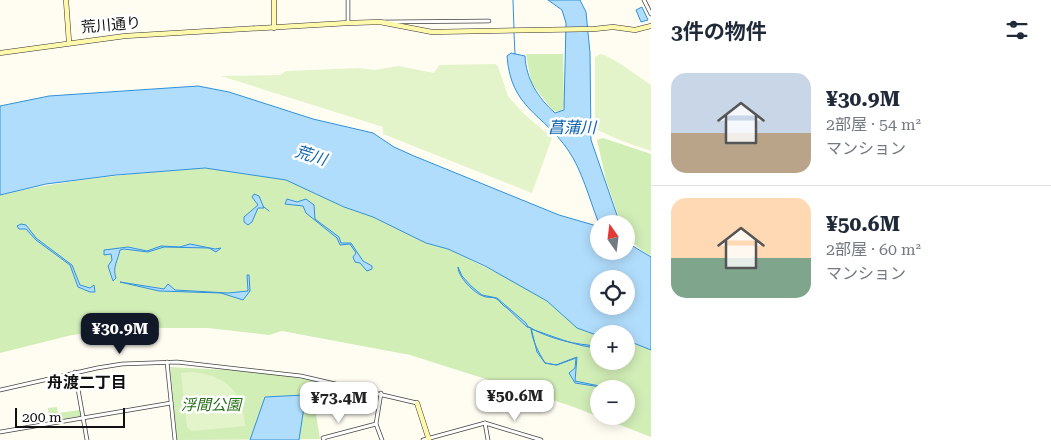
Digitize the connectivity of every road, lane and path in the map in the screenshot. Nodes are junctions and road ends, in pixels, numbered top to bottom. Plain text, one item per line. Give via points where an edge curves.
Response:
1 (66, 0) edge
2 (274, 0) edge
3 (348, 0) edge
4 (644, 0) edge
5 (651, 14) edge
6 (489, 21) dead end
7 (380, 22) junction
8 (348, 24) junction
9 (651, 26) edge
10 (274, 28) junction
11 (69, 42) junction
12 (0, 52) edge
13 (167, 362) junction
14 (75, 372) junction
15 (0, 390) edge
16 (381, 393) junction
17 (417, 403) joint
18 (171, 404) junction
19 (83, 418) junction
20 (485, 423) junction
21 (376, 424) junction
22 (0, 432) edge
23 (86, 440) edge
24 (175, 440) edge
25 (324, 440) edge
26 (382, 440) edge
27 (423, 440) edge
28 (429, 440) edge
29 (488, 440) edge
30 (541, 440) edge

1 - 11 street
2 - 10 street
3 - 8 street
4 - 5 street
6 - 7 street
7 - 8 street, 荒川通り
7 - 9 street, 荒川通り via 432,32 613,27 634,30
8 - 10 street, 荒川通り
10 - 11 street, 荒川通り
11 - 12 street, 荒川通り
13 - 14 street via 122,364
13 - 16 street via 301,376
13 - 18 street
14 - 15 street
14 - 19 street
16 - 17 street
16 - 21 street
17 - 28 street
18 - 19 street
18 - 24 street
19 - 22 street
19 - 23 street
20 - 28 street
20 - 29 street
20 - 30 street
21 - 25 street
21 - 26 street
27 - 28 street

